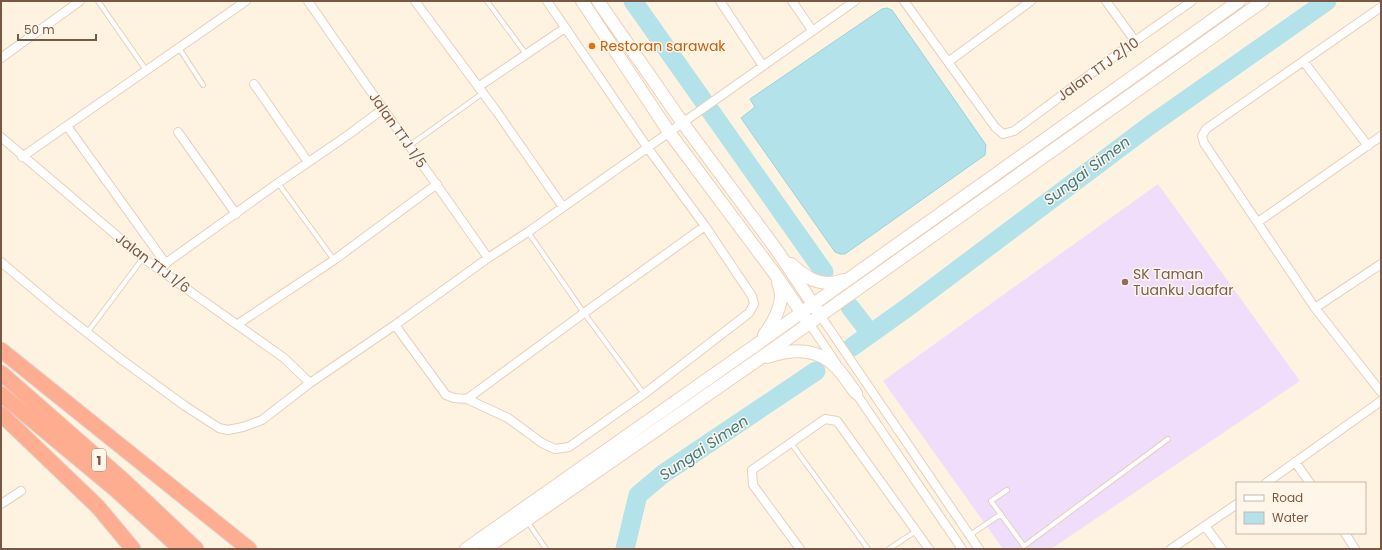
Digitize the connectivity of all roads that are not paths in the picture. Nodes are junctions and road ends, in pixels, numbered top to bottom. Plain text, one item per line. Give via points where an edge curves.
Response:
1 (80, 1) edge
2 (98, 1) edge
3 (246, 1) edge
4 (308, 1) edge
5 (415, 1) edge
6 (487, 1) edge
7 (547, 1) edge
8 (582, 1) edge
9 (598, 1) edge
10 (720, 1) edge
11 (792, 1) edge
12 (855, 1) edge
13 (904, 1) edge
14 (1031, 1) edge
15 (1106, 1) edge
16 (1192, 1) edge
17 (1239, 1) edge
18 (1263, 1) edge
19 (1381, 7) edge
20 (565, 28) junction
21 (812, 30) junction
22 (1135, 41) junction
23 (179, 48) junction
24 (526, 54) junction
25 (1, 58) edge
26 (948, 62) junction
27 (1304, 62) junction
28 (763, 66) junction
29 (146, 71) junction
30 (254, 84) dead end
31 (203, 85) dead end
32 (481, 90) junction
33 (383, 109) junction
34 (682, 122) junction
35 (67, 126) junction
36 (178, 132) dead end
37 (669, 132) junction
38 (1381, 136) edge
39 (1, 138) edge
40 (408, 146) junction
41 (1368, 146) junction
42 (648, 147) junction
43 (22, 157) junction
44 (308, 162) junction
45 (278, 183) junction
46 (437, 184) junction
47 (563, 207) junction
48 (236, 214) junction
49 (1258, 222) junction
50 (705, 226) junction
51 (528, 232) junction
52 (776, 249) junction
53 (143, 258) junction
54 (488, 258) junction
55 (334, 260) junction
56 (1, 262) edge
57 (1381, 264) edge
58 (162, 266) junction
59 (775, 274) junction
60 (852, 277) junction
61 (813, 304) junction
62 (1315, 308) junction
63 (584, 313) junction
64 (802, 313) junction
65 (820, 315) junction
66 (238, 324) junction
67 (809, 324) junction
68 (395, 325) junction
69 (87, 333) junction
70 (756, 345) junction
71 (1, 350) edge
72 (759, 359) junction
73 (1, 373) edge
74 (310, 383) junction
75 (1381, 392) edge
76 (856, 393) junction
77 (1, 394) edge
78 (644, 394) junction
79 (467, 399) junction
80 (1381, 401) edge
81 (1, 414) edge
82 (1168, 439) dead end
83 (791, 443) junction
84 (1295, 462) junction
85 (590, 468) junction
86 (1267, 482) edge
87 (1309, 482) edge
88 (1007, 490) dead end
89 (20, 491) dead end
90 (1, 504) edge
91 (1236, 505) edge
92 (1000, 514) junction
93 (524, 515) junction
94 (1206, 526) junction
95 (916, 531) junction
96 (1346, 534) edge
97 (969, 535) junction
98 (133, 549) edge
99 (181, 549) edge
100 (196, 549) edge
101 (249, 549) edge
102 (466, 549) edge
103 (485, 549) edge
104 (546, 549) edge
105 (800, 549) edge
106 (868, 549) edge
107 (889, 549) edge
108 (929, 549) edge
109 (962, 549) edge
110 (979, 549) edge
111 (1171, 549) edge
112 (1222, 549) edge
113 (1355, 549) edge

1 - 25 street
2 - 29 lane
3 - 23 street
4 - 33 street, Jalan TTJ 1/5
5 - 32 street
6 - 24 lane
7 - 20 street
8 - 37 street
9 - 34 street
10 - 28 street
11 - 21 street
12 - 21 street
13 - 26 street
14 - 26 street
15 - 22 street
16 - 22 street, Jalan TTJ 2/10
17 - 60 street
18 - 65 street
19 - 27 street
20 - 24 street
20 - 42 street
21 - 28 street
22 - 26 street, Jalan TTJ 2/10 via 1014,131 1003,134 995,127
23 - 29 street
23 - 31 lane
24 - 32 street
27 - 41 street
27 - 49 street via 1206,130 1202,136 1204,143
28 - 34 street
29 - 35 street
30 - 44 street
32 - 40 lane
32 - 47 street
33 - 40 street, Jalan TTJ 1/5
33 - 44 street
34 - 37 street
34 - 52 street
35 - 43 street
35 - 58 street
36 - 48 street
37 - 42 street
37 - 59 street
38 - 41 street
39 - 43 street, Jalan TTJ 1/6
40 - 46 street, Jalan TTJ 1/5
41 - 49 street
42 - 47 street
42 - 50 street
43 - 53 street, Jalan TTJ 1/6
44 - 45 street
45 - 48 street
45 - 55 lane
46 - 54 street, Jalan TTJ 1/5
46 - 55 street
47 - 51 street
48 - 58 street
49 - 62 street
50 - 63 street
50 - 78 street via 752,296 754,304 749,312
51 - 54 street
51 - 63 lane
52 - 60 street via 801,273 815,281 833,284
52 - 61 street
53 - 58 street, Jalan TTJ 1/6
53 - 69 lane
54 - 68 street
55 - 66 street
56 - 69 street
57 - 62 street
58 - 66 street, Jalan TTJ 1/6
59 - 64 street
59 - 70 street via 782,294 777,314
60 - 61 street
61 - 64 street
61 - 65 street
62 - 75 street
63 - 78 lane
63 - 79 street
64 - 67 street
64 - 70 street
65 - 67 street
65 - 97 street
66 - 74 street, Jalan TTJ 1/6 via 284,358
67 - 72 street
67 - 76 street
68 - 74 street
68 - 79 street via 446,395
69 - 74 street via 185,406 219,428 228,430 262,420
70 - 85 street
71 - 101 highway
72 - 76 street via 793,351 818,354 836,367
72 - 85 street
73 - 100 highway, 1
76 - 109 street
77 - 99 highway, 1 via 115,489
78 - 79 street via 569,447 555,449 542,443 508,418
80 - 84 street
81 - 98 highway via 98,507
82 - 92 lane via 1024,546
83 - 95 street via 824,419 837,420
83 - 105 street via 752,470 753,485
83 - 106 lane
84 - 86 street
84 - 87 street
85 - 93 street
88 - 92 lane via 992,501
89 - 90 street
91 - 94 street
92 - 97 lane
93 - 102 street
93 - 103 street
93 - 104 lane
94 - 111 street
94 - 112 street
95 - 107 lane
95 - 108 street
96 - 113 street
97 - 110 street

